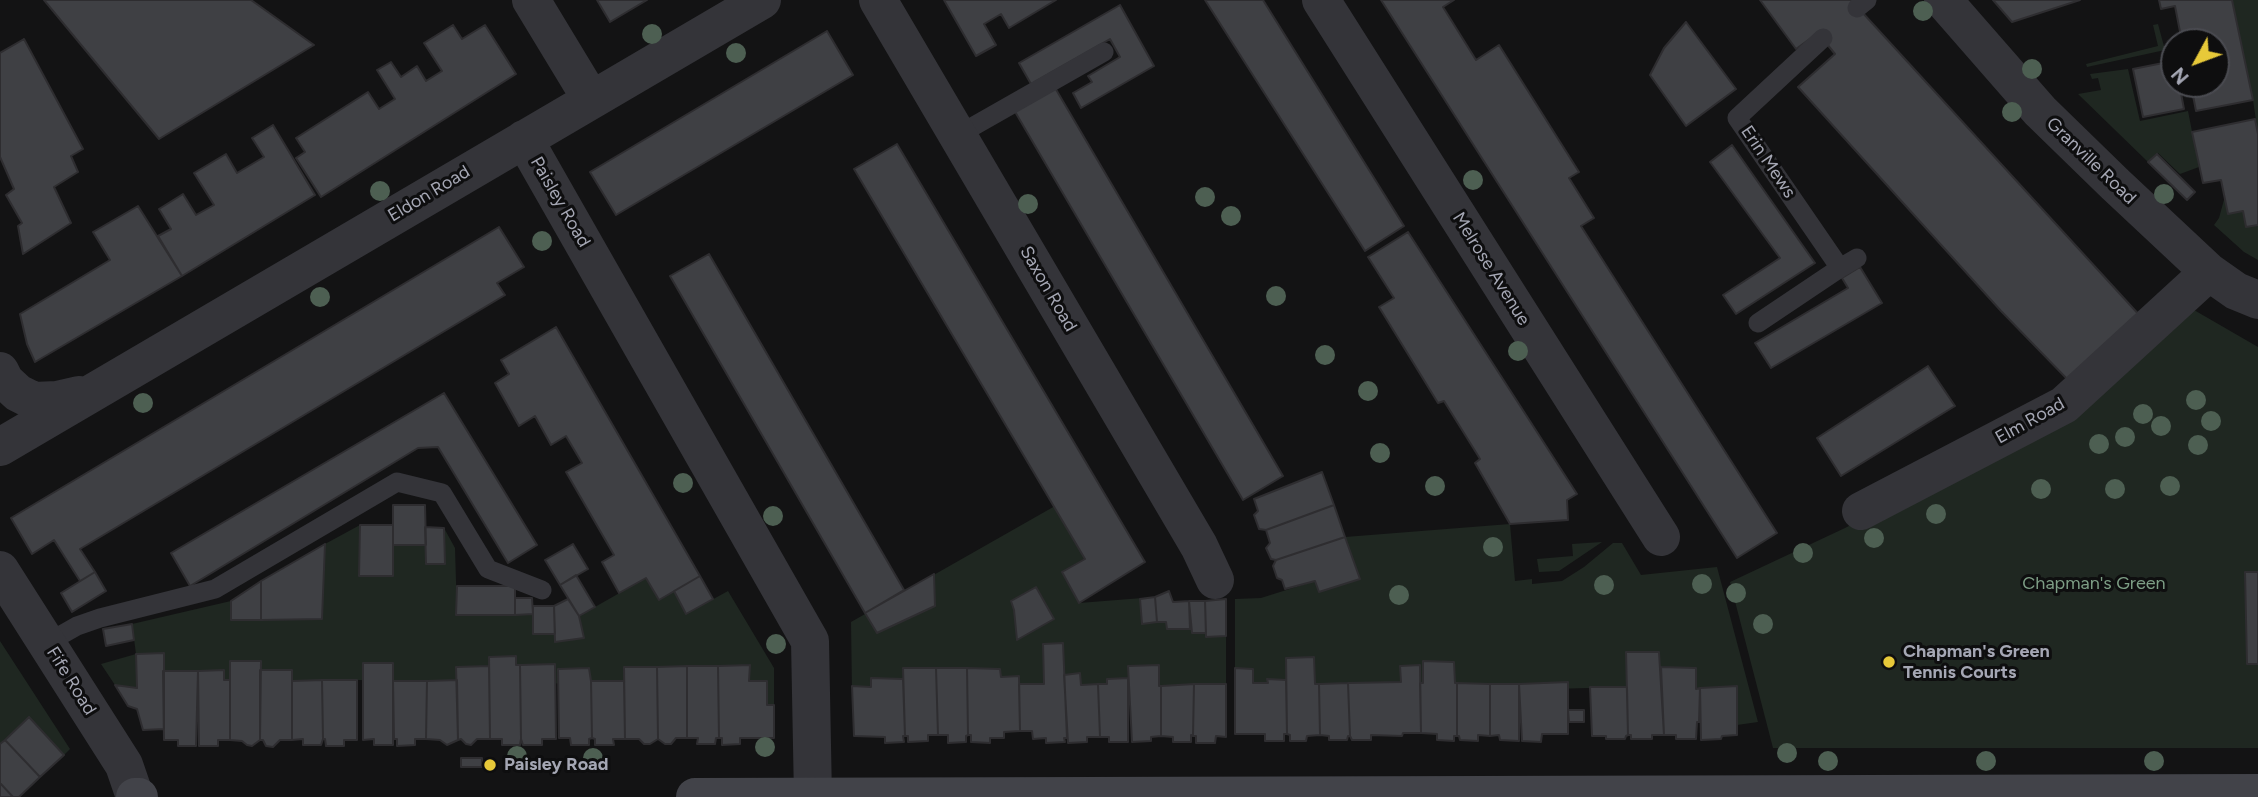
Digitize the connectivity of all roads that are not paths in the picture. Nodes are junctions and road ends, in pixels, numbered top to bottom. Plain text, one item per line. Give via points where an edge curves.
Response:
1 (531, 0) edge
2 (762, 0) edge
3 (878, 0) edge
4 (1321, 0) edge
5 (1943, 0) edge
6 (1823, 38) dead end
7 (1104, 52) dead end
8 (592, 99) junction
9 (958, 135) junction
10 (524, 139) junction
11 (2209, 272) junction
12 (2258, 300) edge
13 (1758, 323) dead end
14 (0, 371) edge
15 (97, 390) junction
16 (0, 447) edge
17 (1861, 511) dead end
18 (1661, 537) dead end
19 (0, 570) edge
20 (1215, 580) dead end
21 (542, 590) dead end
22 (47, 643) junction
23 (2258, 793) edge
24 (2084, 795) edge
25 (1434, 796) edge
26 (1756, 796) edge
27 (136, 797) edge
28 (695, 797) edge
29 (813, 797) edge
30 (1024, 797) edge

1 - 8 street
2 - 8 street, Eldon Road
3 - 9 street, Saxon Road
4 - 18 street, Melrose Avenue
5 - 11 street, Granville Road via 2040,111
6 - 13 lane, Erin Mews via 1737,118 1848,263
7 - 9 lane
8 - 10 street, Eldon Road
9 - 20 street, Saxon Road
10 - 15 street, Eldon Road
10 - 29 street, Paisley Road via 810,641
11 - 12 street, Granville Road
11 - 17 street, Elm Road via 2064,405
14 - 15 street, Eldon Road via 18,393 34,401
15 - 16 street, Eldon Road
19 - 22 street, Fife Road
21 - 22 lane via 488,569 442,494 397,482 215,589 100,618
22 - 27 street, Fife Road via 124,765
23 - 24 street
24 - 26 street
25 - 26 street
25 - 30 street
28 - 29 street
29 - 30 street

